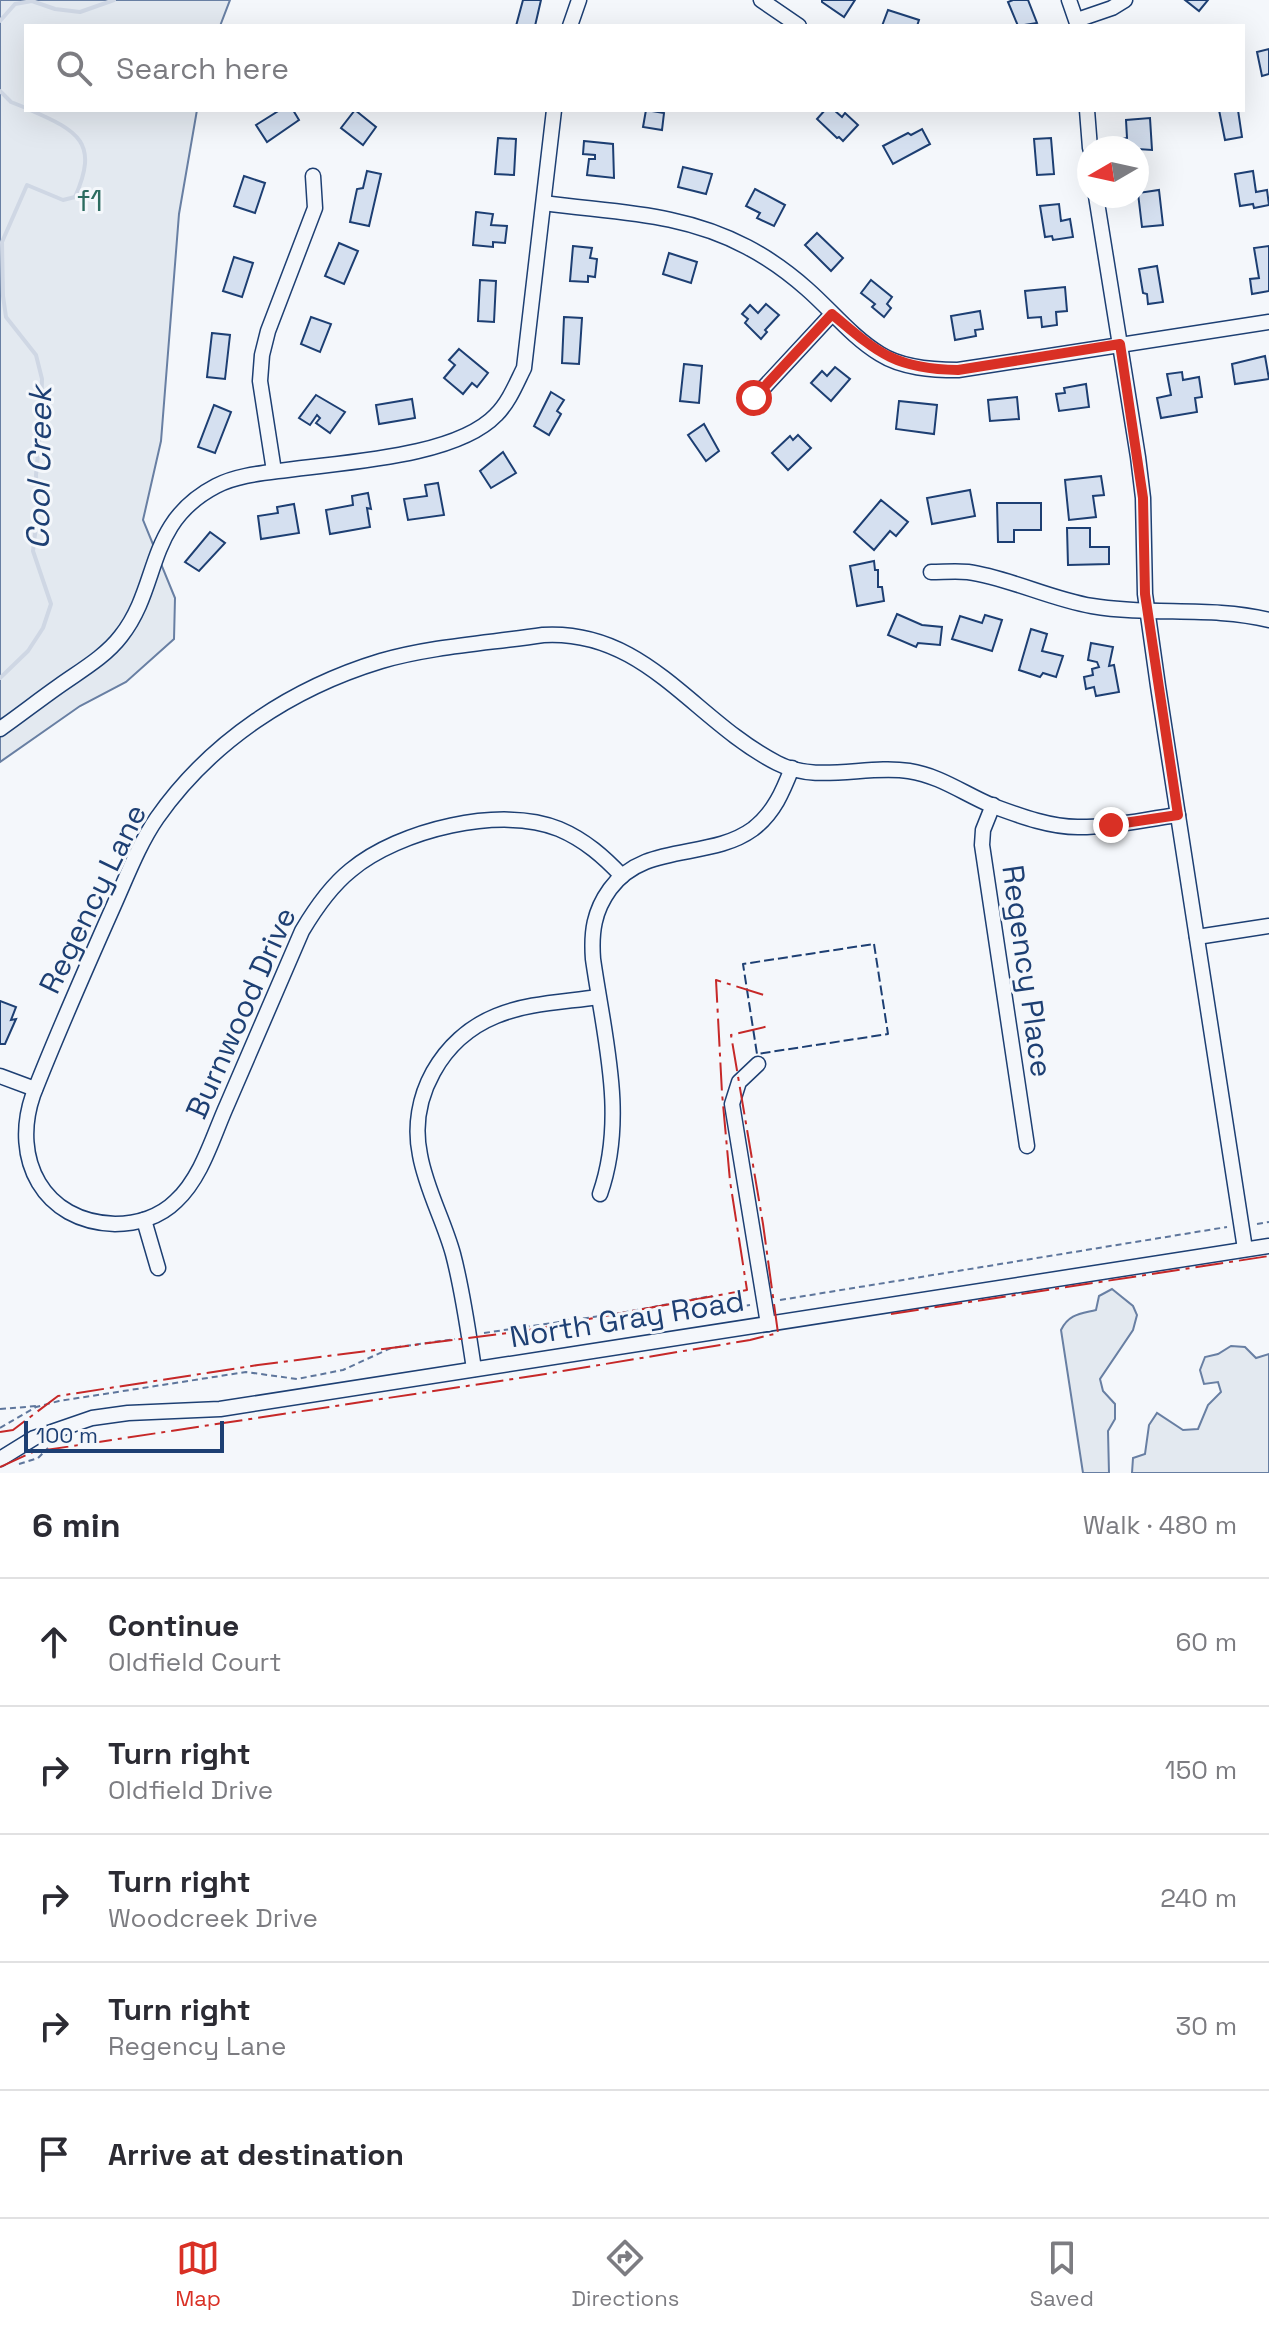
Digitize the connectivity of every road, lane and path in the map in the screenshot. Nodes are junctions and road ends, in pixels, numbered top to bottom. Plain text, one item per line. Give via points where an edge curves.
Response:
1 (579, 0) edge
2 (761, 0) edge
3 (1069, 0) edge
4 (1125, 0) edge
5 (1077, 23) edge
6 (571, 24) edge
7 (796, 24) edge
8 (554, 112) edge
9 (1087, 112) edge
10 (1089, 136) edge
11 (313, 176) dead end
12 (544, 203) junction
13 (1098, 208) edge
14 (832, 314) junction
15 (1269, 322) edge
16 (1120, 344) junction
17 (754, 398) dead end
18 (274, 471) junction
19 (931, 572) dead end
20 (1148, 611) junction
21 (1269, 620) edge
22 (0, 729) edge
23 (792, 768) junction
24 (993, 805) junction
25 (1178, 815) junction
26 (622, 876) junction
27 (1269, 926) edge
28 (1197, 937) junction
29 (598, 997) junction
30 (758, 1064) dead end
31 (0, 1076) edge
32 (35, 1089) junction
33 (1027, 1146) dead end
34 (600, 1194) dead end
35 (144, 1220) junction
36 (1241, 1225) junction
37 (1269, 1246) edge
38 (1245, 1249) junction
39 (158, 1268) dead end
40 (764, 1303) junction
41 (768, 1324) junction
42 (469, 1338) junction
43 (474, 1369) junction
44 (42, 1406) junction
45 (0, 1409) edge
46 (0, 1428) edge
47 (53, 1445) dead end
48 (5, 1464) edge

1 - 6 street
2 - 7 street
3 - 5 street
4 - 5 street
8 - 12 street
9 - 10 street
11 - 18 street via 315,208 262,355 260,381
12 - 14 street via 657,216 720,234 783,269
12 - 18 street via 524,368 496,415 455,442 427,450
13 - 16 street
14 - 16 street via 882,355 941,370
14 - 17 street
15 - 16 street
16 - 20 street via 1143,498
18 - 22 street via 217,486 185,510 163,538 132,620 119,639
19 - 20 street via 968,572 1092,606
20 - 21 street via 1222,612
20 - 25 street
23 - 24 street, Regency Lane via 827,773 905,770 940,779
23 - 26 street via 780,798 743,835 655,857
23 - 32 street, Regency Lane via 743,742 650,667 588,637 543,635 445,649 345,674 269,711 240,732 156,819
24 - 25 street, Regency Lane via 1050,824 1079,827
24 - 33 street, Regency Place via 983,830 984,857
25 - 28 street
26 - 29 street via 603,899 593,926
26 - 35 street, Burnwood Drive via 581,840 559,829 512,819 438,829 407,839 351,870 302,931 191,1184 176,1202
27 - 28 street
28 - 36 street
29 - 34 street via 614,1109 610,1166
29 - 42 street via 497,1015 462,1035 430,1077 419,1112 420,1156 456,1267
30 - 40 street via 739,1082 732,1104
31 - 32 street
32 - 35 street, Regency Lane via 24,1133 32,1171 50,1197 71,1213 100,1223
35 - 39 street
36 - 38 street
36 - 40 path
37 - 38 street, North Gray Road
38 - 41 street, North Gray Road
40 - 41 street
40 - 42 path via 727,1308 711,1296
41 - 43 street, North Gray Road
42 - 43 street
42 - 44 path via 391,1348 343,1370 297,1379 246,1372
43 - 48 street, North Gray Road via 220,1409 92,1418 34,1438
44 - 45 path
44 - 46 path
47 - 48 path via 38,1458

